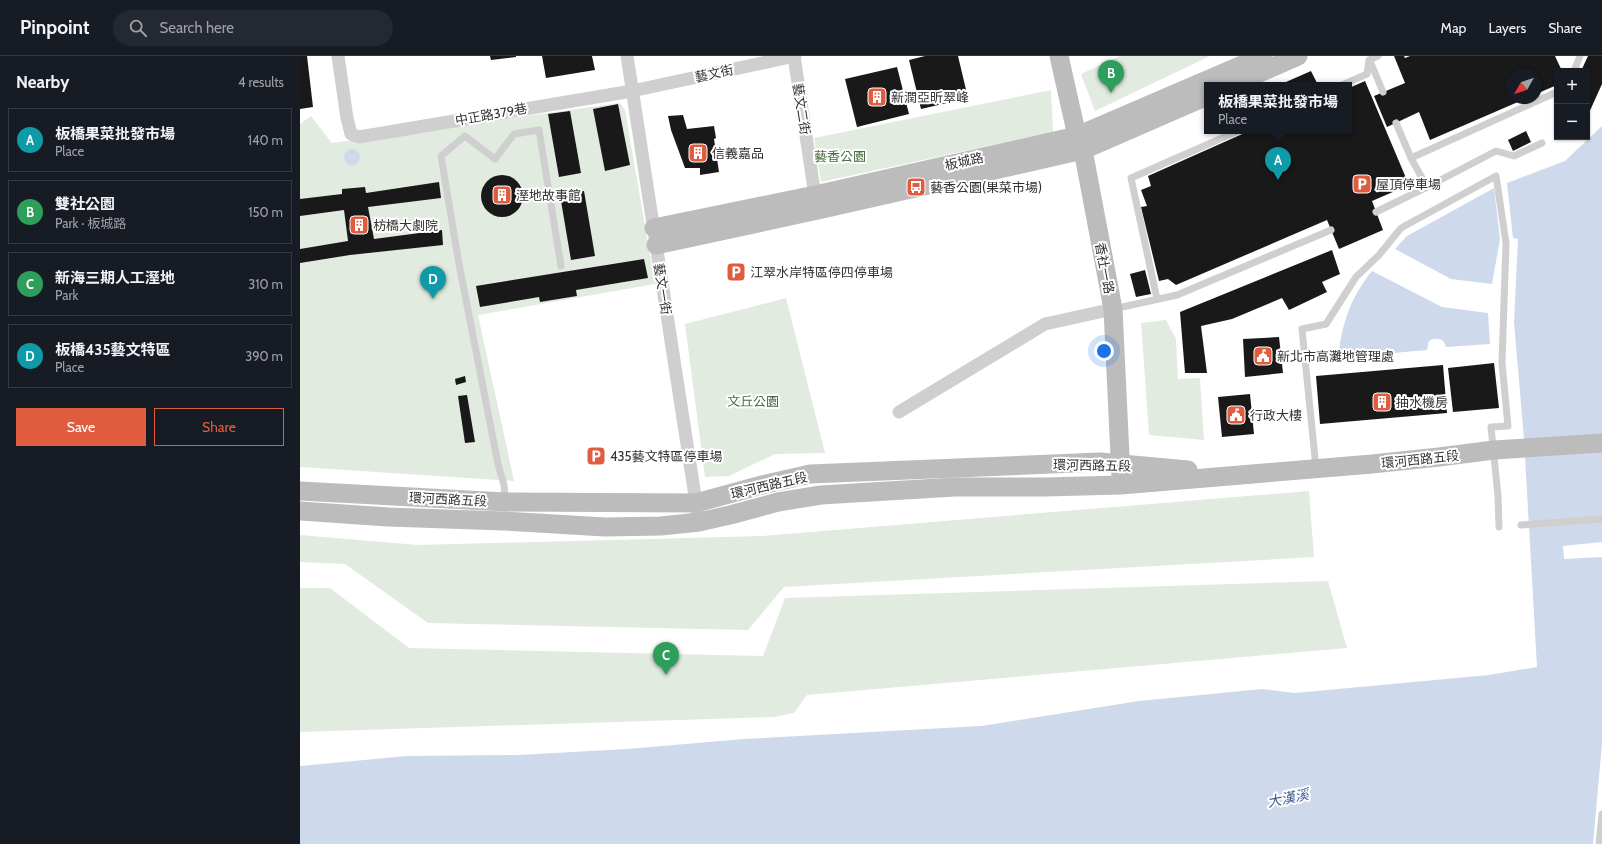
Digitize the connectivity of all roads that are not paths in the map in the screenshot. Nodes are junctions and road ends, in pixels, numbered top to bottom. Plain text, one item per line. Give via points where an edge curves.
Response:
1 (338, 56) edge
2 (627, 56) edge
3 (794, 56) edge
4 (1059, 56) edge
5 (1263, 56) edge
6 (1298, 56) edge
7 (1378, 56) edge
8 (1580, 56) edge
9 (1368, 58) edge
10 (1575, 68) edge
11 (1208, 82) edge
12 (1239, 82) edge
13 (1349, 82) edge
14 (1204, 84) edge
15 (632, 91) junction
16 (1383, 92) dead end
17 (1554, 93) edge
18 (1204, 97) edge
19 (1396, 123) dead end
20 (1231, 134) edge
21 (1080, 143) junction
22 (1542, 143) dead end
23 (1411, 158) junction
24 (1427, 187) junction
25 (816, 203) junction
26 (1376, 212) dead end
27 (1331, 230) dead end
28 (655, 236) junction
29 (561, 266) dead end
30 (1157, 299) junction
31 (1113, 309) junction
32 (899, 412) dead end
33 (1602, 443) edge
34 (1503, 449) junction
35 (1121, 464) junction
36 (1316, 468) junction
37 (1239, 474) junction
38 (1121, 485) junction
39 (300, 490) edge
40 (696, 503) junction
41 (300, 511) edge
42 (505, 512) junction
43 (1602, 519) edge
44 (699, 522) junction
45 (1521, 525) dead end
46 (1499, 527) dead end
47 (1602, 814) edge
48 (1599, 844) edge

1 - 15 street, 中正路379巷 via 351,134 359,137
2 - 15 street, 藝文一街
3 - 15 street, 藝文街
3 - 25 street, 藝文二街
4 - 21 street, 香社一路
5 - 11 street, 板城路
6 - 12 street
7 - 9 lane
8 - 10 lane
9 - 13 lane via 1367,74
9 - 16 lane
14 - 21 street, 板城路
15 - 28 street, 藝文一街
17 - 23 lane
18 - 21 street, 板城路
19 - 23 lane
20 - 30 lane via 1131,178
21 - 25 street, 板城路
21 - 31 street, 香社一路
22 - 24 lane via 1514,156 1496,152
23 - 24 lane
24 - 26 lane
25 - 28 street, 板城路
27 - 30 lane via 1177,295
28 - 40 street, 藝文一街
29 - 42 lane via 539,130 514,134 495,159 465,136 441,156 459,264 504,485
30 - 31 lane
31 - 32 street via 1045,324
31 - 35 street, 香社一路
33 - 34 street, 環河西路五段
34 - 36 street, 環河西路五段 via 1439,458
34 - 36 lane via 1491,427 1508,426 1502,362 1506,243 1496,176 1401,228 1379,255 1356,277 1326,324 1302,329
34 - 46 lane
35 - 37 street, 環河西路五段
35 - 38 street, 香社一路
35 - 40 street, 環河西路五段 via 1100,462 810,474
36 - 37 street, 環河西路五段
37 - 38 street, 環河西路五段
38 - 44 street, 環河西路五段 via 955,487 821,495 778,502
39 - 42 street, 環河西路五段
40 - 42 street, 環河西路五段
40 - 44 street, 藝文一街
41 - 42 street, 環河西路五段 via 430,519
42 - 44 street, 環河西路五段 via 605,527
43 - 45 lane
47 - 48 lane

